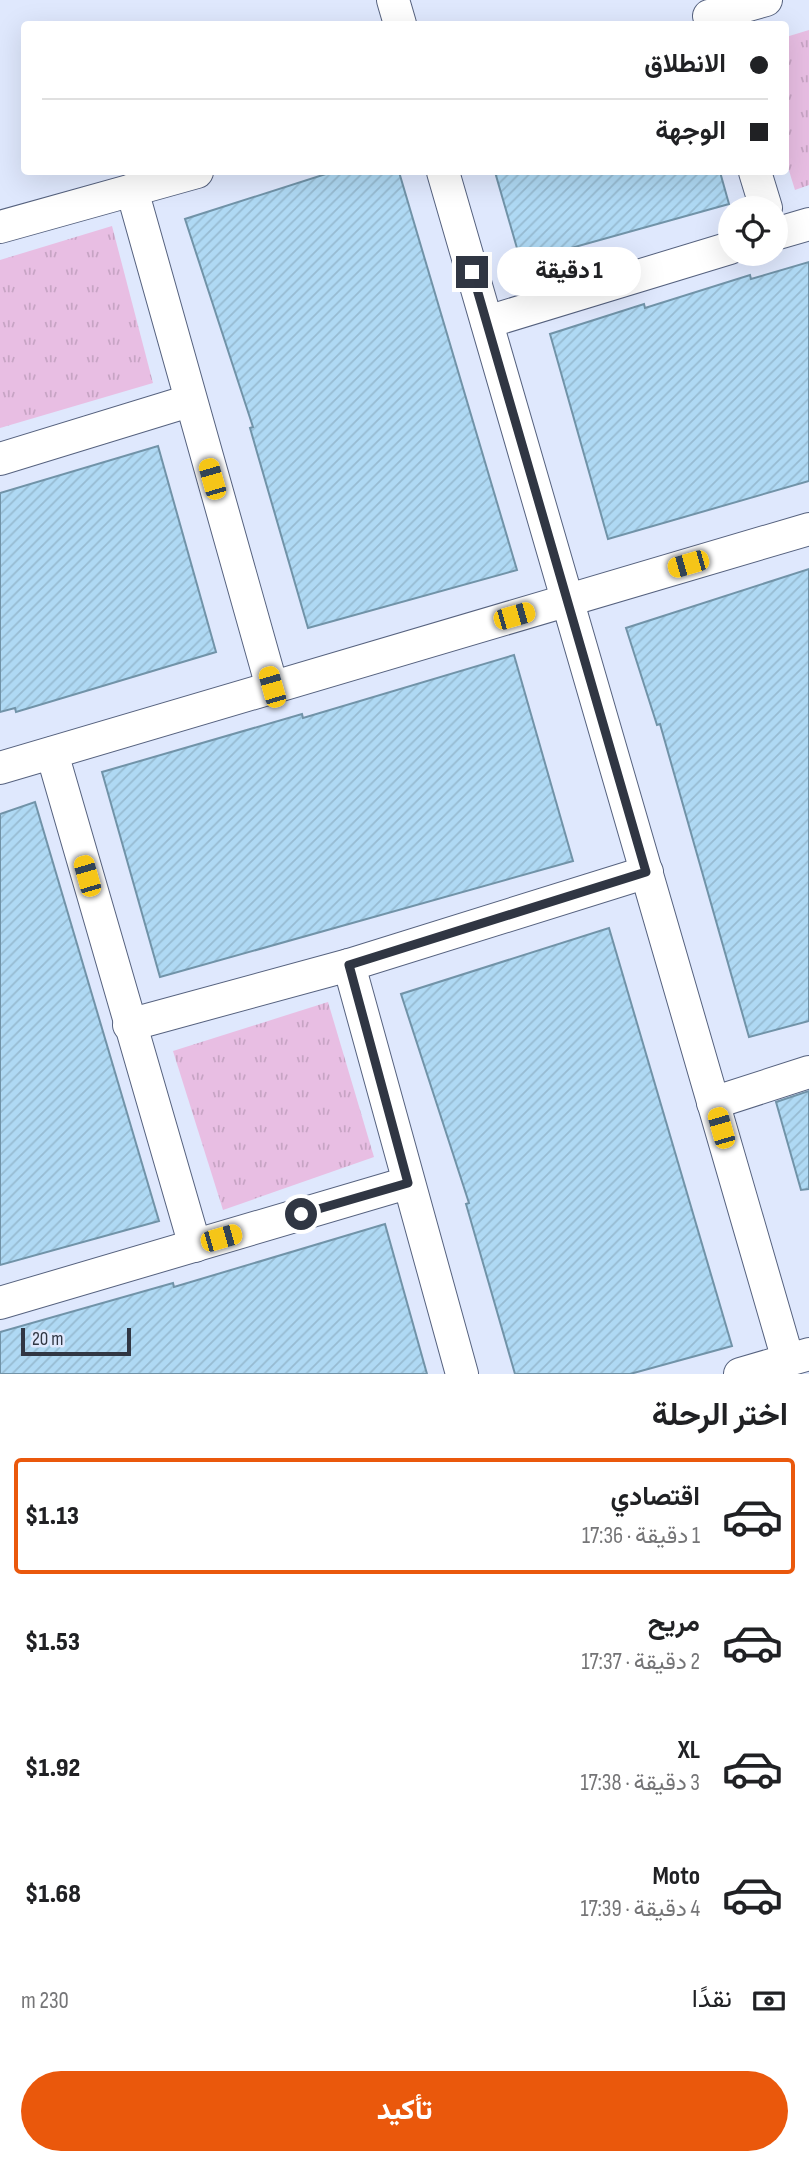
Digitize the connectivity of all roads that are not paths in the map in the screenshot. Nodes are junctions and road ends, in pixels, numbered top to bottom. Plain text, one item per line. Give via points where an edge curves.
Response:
1 (393, 0) edge
2 (766, 0) edge
3 (708, 14) edge
4 (399, 21) edge
5 (186, 175) edge
6 (444, 175) edge
7 (756, 175) edge
8 (132, 190) junction
9 (762, 196) edge
10 (809, 224) edge
11 (0, 227) edge
12 (788, 230) edge
13 (718, 252) edge
14 (487, 322) junction
15 (189, 401) junction
16 (0, 459) edge
17 (809, 529) edge
18 (567, 600) junction
19 (272, 687) junction
20 (52, 753) junction
21 (0, 768) edge
22 (646, 872) junction
23 (349, 965) junction
24 (130, 1025) junction
25 (809, 1072) edge
26 (713, 1103) junction
27 (408, 1183) junction
28 (195, 1246) junction
29 (0, 1303) edge
30 (799, 1357) edge
31 (462, 1374) edge
32 (740, 1374) edge

1 - 4 street
2 - 3 street
5 - 8 street
6 - 14 street
7 - 9 street
8 - 11 street
8 - 15 street
10 - 12 street
13 - 14 street
14 - 18 street
15 - 16 street
15 - 19 street
17 - 18 street
18 - 19 street
18 - 22 street
19 - 20 street
20 - 21 street
20 - 24 street
22 - 23 street
22 - 26 street
23 - 24 street
23 - 27 street
24 - 28 street
25 - 26 street
26 - 30 street
27 - 28 street
27 - 31 street
28 - 29 street
30 - 32 street

